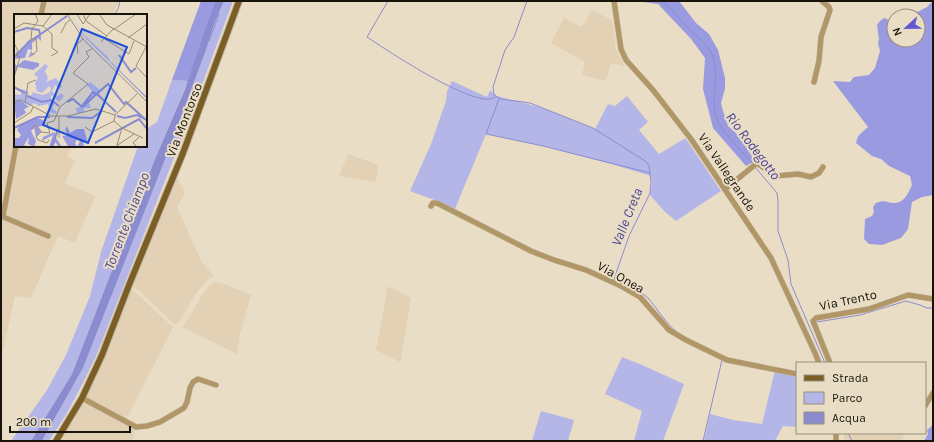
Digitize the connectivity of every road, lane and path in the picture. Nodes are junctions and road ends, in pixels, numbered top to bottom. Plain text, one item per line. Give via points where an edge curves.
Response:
1 (44, 1) edge
2 (239, 1) edge
3 (614, 1) edge
4 (822, 1) edge
5 (41, 14) edge
6 (814, 82) dead end
7 (16, 147) edge
8 (823, 167) dead end
9 (725, 189) junction
10 (431, 206) dead end
11 (2, 216) edge
12 (48, 236) dead end
13 (933, 298) edge
14 (819, 362) edge
15 (830, 362) edge
16 (796, 374) edge
17 (216, 385) dead end
18 (933, 393) edge
19 (82, 398) junction
20 (926, 404) edge
21 (56, 441) edge

1 - 5 street
2 - 19 main road, Via Montorso via 183,153 102,355
3 - 9 street, Via Vallegrande via 621,49 626,60 672,114
4 - 6 street via 830,10 821,37
7 - 11 street
8 - 9 street via 819,173 810,177 798,174 776,176 758,164
9 - 14 street, Via Vallegrande via 771,258
10 - 16 street, Via Onea via 437,203 531,251 586,270 621,286 640,298 669,330 727,360
11 - 12 street
13 - 15 street, Via Trento via 908,295 869,309 816,318 813,323
17 - 19 street via 198,379 190,388 184,408 160,422 136,427
18 - 20 street
19 - 21 main road, Via Montorso

